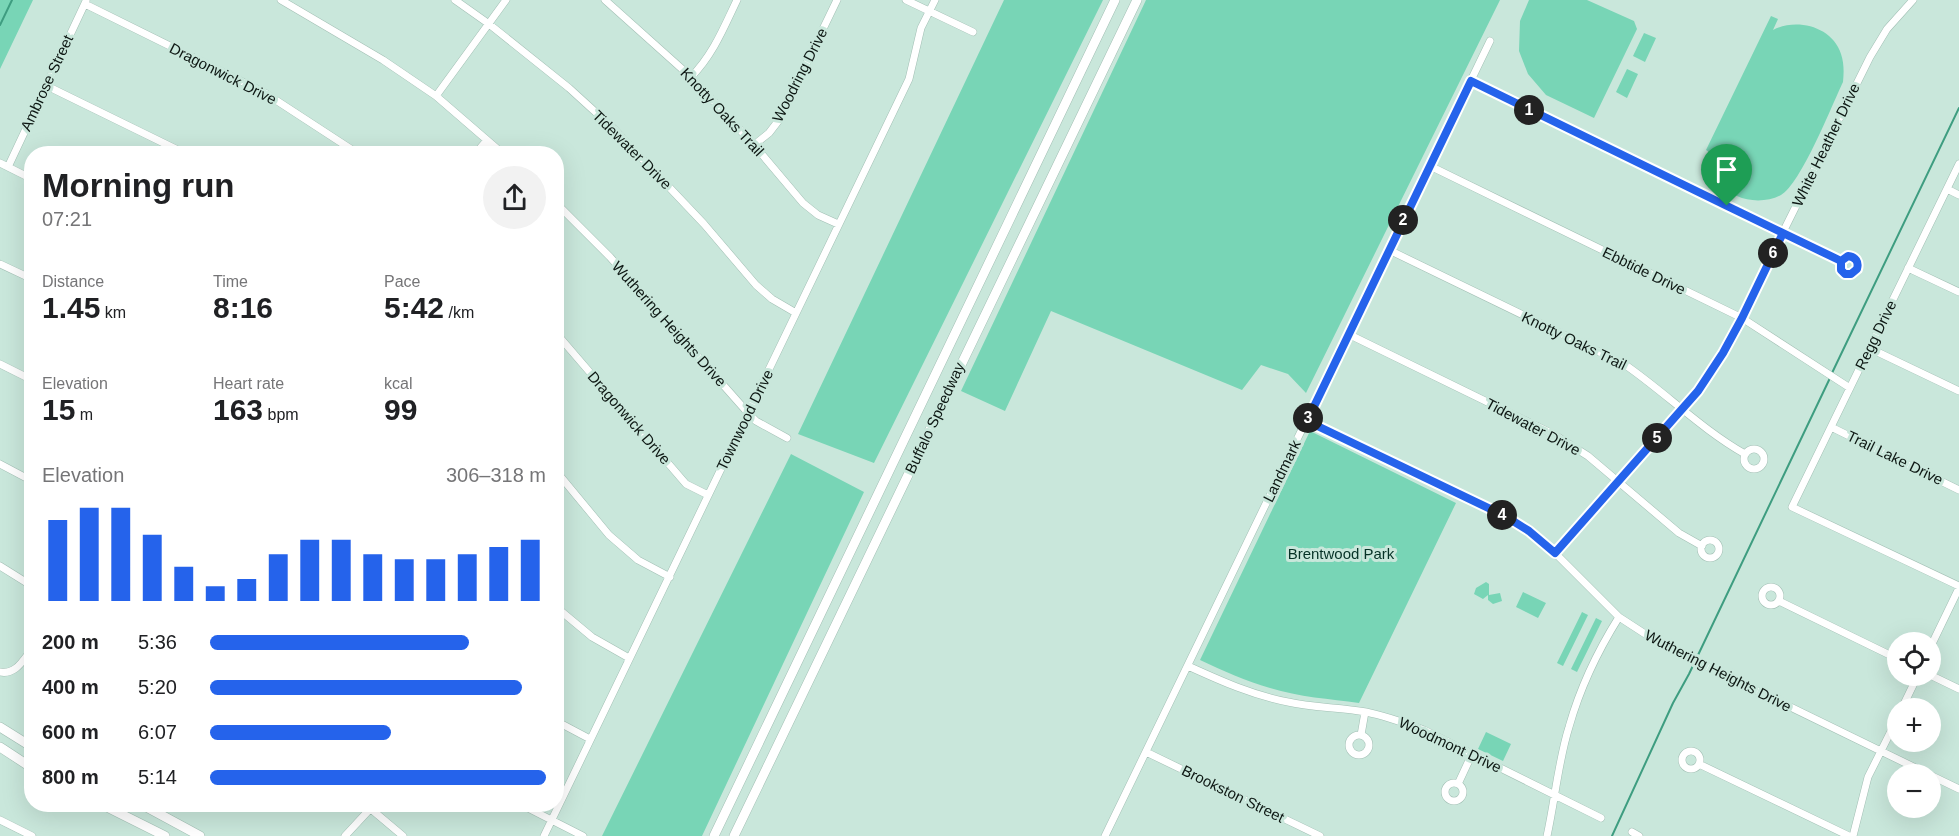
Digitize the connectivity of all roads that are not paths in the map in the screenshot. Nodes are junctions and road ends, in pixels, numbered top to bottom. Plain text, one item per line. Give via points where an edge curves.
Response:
1 (281, 0) edge
2 (455, 0) edge
3 (506, 0) edge
4 (605, 0) edge
5 (737, 0) edge
6 (837, 0) edge
7 (906, 0) edge
8 (934, 0) edge
9 (1115, 0) edge
10 (1137, 0) edge
11 (1914, 0) edge
12 (86, 2) edge
13 (929, 11) junction
14 (489, 24) junction
15 (973, 32) dead end
16 (1490, 41) dead end
17 (691, 77) junction
18 (1471, 81) junction
19 (45, 86) junction
20 (1069, 95) junction
21 (436, 96) junction
22 (1088, 104) junction
23 (487, 140) junction
24 (754, 145) junction
25 (169, 146) edge
26 (346, 146) edge
27 (482, 146) edge
28 (494, 146) edge
29 (1959, 164) edge
30 (4, 165) edge
31 (1430, 166) junction
32 (24, 174) edge
33 (1947, 189) junction
34 (1959, 195) edge
35 (1016, 206) junction
36 (564, 211) edge
37 (1033, 214) junction
38 (838, 224) junction
39 (1783, 233) junction
40 (1389, 250) junction
41 (1841, 261) dead end
42 (0, 264) edge
43 (1908, 268) junction
44 (24, 275) edge
45 (1959, 292) edge
46 (796, 313) junction
47 (964, 313) junction
48 (1742, 318) junction
49 (982, 321) junction
50 (1348, 334) junction
51 (564, 342) edge
52 (1869, 348) junction
53 (0, 364) edge
54 (24, 376) edge
55 (1850, 388) junction
56 (1959, 391) edge
57 (1682, 410) junction
58 (748, 413) junction
59 (913, 420) junction
60 (1307, 421) junction
61 (1831, 427) junction
62 (930, 428) junction
63 (787, 438) dead end
64 (1745, 454) dead end
65 (0, 464) edge
66 (24, 477) edge
67 (1619, 480) junction
68 (564, 481) edge
69 (1959, 490) edge
70 (708, 495) junction
71 (861, 528) junction
72 (878, 536) junction
73 (1702, 546) dead end
74 (1555, 553) junction
75 (0, 566) edge
76 (670, 577) junction
77 (24, 581) edge
78 (1959, 587) edge
79 (1779, 601) dead end
80 (564, 614) edge
81 (1619, 617) junction
82 (1938, 632) edge
83 (810, 633) junction
84 (828, 642) junction
85 (1887, 654) edge
86 (629, 658) junction
87 (24, 659) edge
88 (1188, 666) junction
89 (0, 672) edge
90 (1941, 680) edge
91 (1959, 688) edge
92 (1365, 712) junction
93 (564, 725) edge
94 (0, 727) edge
95 (1361, 735) dead end
96 (590, 739) junction
97 (1887, 739) edge
98 (759, 741) junction
99 (24, 742) edge
100 (0, 747) edge
101 (776, 749) junction
102 (1881, 751) junction
103 (1146, 752) junction
104 (1472, 754) junction
105 (24, 763) edge
106 (1699, 764) dead end
107 (1909, 764) edge
108 (1941, 780) edge
109 (1458, 784) dead end
110 (1959, 789) edge
111 (564, 794) edge
112 (1556, 796) junction
113 (117, 812) edge
114 (156, 812) edge
115 (363, 812) edge
116 (373, 812) edge
117 (535, 812) edge
118 (555, 812) edge
119 (1601, 818) dead end
120 (0, 820) edge
121 (551, 821) junction
122 (32, 836) edge
123 (165, 836) edge
124 (200, 836) edge
125 (345, 836) edge
126 (403, 836) edge
127 (544, 836) edge
128 (583, 836) edge
129 (714, 836) edge
130 (734, 836) edge
131 (1105, 836) edge
132 (1320, 836) edge
133 (1547, 836) edge
134 (1851, 836) edge

1 - 21 street
2 - 14 street, Tidewater Drive
3 - 14 street
4 - 17 street, Knotty Oaks Trail
5 - 17 street via 715,46
6 - 24 street, Woodring Drive via 779,120
7 - 13 street
8 - 13 street, Townwood Drive
9 - 20 main road, Buffalo Speedway
10 - 22 main road, Buffalo Speedway
11 - 39 street, White Heather Drive via 1875,47
12 - 19 street, Ambrose Street
12 - 26 street, Dragonwick Drive via 265,93
13 - 15 street
13 - 38 street, Townwood Drive via 905,88
14 - 21 street
14 - 46 street, Tidewater Drive via 614,129 756,285
16 - 18 street, Landmark
17 - 24 street, Knotty Oaks Trail
18 - 31 street, Landmark
18 - 39 street
19 - 25 street
19 - 30 street, Ambrose Street
20 - 22 main road
20 - 35 main road, Buffalo Speedway
21 - 23 street
22 - 37 main road, Buffalo Speedway
23 - 27 street
23 - 28 street
24 - 38 street, Knotty Oaks Trail via 803,203
29 - 33 street, Regg Drive
30 - 32 street
31 - 40 street, Landmark
31 - 48 street, Ebbtide Drive
33 - 34 street
33 - 43 street, Regg Drive
35 - 37 main road
35 - 47 main road, Buffalo Speedway
36 - 58 street, Wuthering Heights Drive via 610,257
37 - 49 main road, Buffalo Speedway
38 - 46 street, Townwood Drive
39 - 41 street
39 - 48 street, White Heather Drive
40 - 50 street, Landmark
40 - 57 street, Knotty Oaks Trail via 1624,364
42 - 44 street
43 - 45 street
43 - 52 street, Regg Drive
46 - 58 street, Townwood Drive
47 - 49 main road
47 - 59 main road, Buffalo Speedway
48 - 55 street, Ebbtide Drive
48 - 57 street, White Heather Drive via 1717,362
49 - 62 main road, Buffalo Speedway
50 - 60 street, Landmark
50 - 67 street, Tidewater Drive via 1552,434
51 - 70 street, Dragonwick Drive via 686,484
52 - 55 street, Regg Drive
52 - 56 street
53 - 54 street
55 - 61 street, Regg Drive
57 - 64 street, Knotty Oaks Trail
57 - 67 street, White Heather Drive
58 - 63 street, Wuthering Heights Drive
58 - 70 street, Townwood Drive
59 - 62 main road
59 - 71 main road, Buffalo Speedway
60 - 74 street, Wuthering Heights Drive via 1505,516
60 - 88 street, Landmark
61 - 69 street, Trail Lake Drive
61 - 78 street, Regg Drive via 1792,507
62 - 72 main road, Buffalo Speedway
65 - 66 street
67 - 73 street, Tidewater Drive via 1679,533
67 - 74 street, White Heather Drive
68 - 76 street via 609,535 638,560
70 - 76 street, Townwood Drive
71 - 72 main road
71 - 83 main road, Buffalo Speedway
72 - 84 main road, Buffalo Speedway
74 - 81 street, Wuthering Heights Drive
75 - 77 street
76 - 86 street, Townwood Drive
78 - 82 street
79 - 85 street
80 - 86 street via 592,637
81 - 102 street, Wuthering Heights Drive via 1659,644
81 - 112 street via 1594,658 1577,702
83 - 84 main road
83 - 98 main road, Buffalo Speedway
84 - 101 main road, Buffalo Speedway
86 - 96 street, Townwood Drive
87 - 89 street via 12,671
88 - 92 street, Woodmont Drive via 1269,698
88 - 103 street, Landmark
90 - 91 street
92 - 95 street
92 - 104 street, Woodmont Drive via 1424,730
93 - 96 street
94 - 99 main road
96 - 111 street, Townwood Drive
97 - 102 street
98 - 101 main road
98 - 129 main road, Buffalo Speedway
100 - 105 main road
101 - 130 main road, Buffalo Speedway
102 - 107 street, Wuthering Heights Drive
102 - 134 street via 1868,777
103 - 131 street, Landmark
103 - 132 street, Brookston Street
104 - 109 street
104 - 112 street, Woodmont Drive
106 - 134 street
108 - 110 street, Wuthering Heights Drive
112 - 119 street, Woodmont Drive
112 - 133 street
113 - 123 main road
114 - 124 main road
115 - 125 street
116 - 126 street
117 - 121 street
118 - 121 street, Townwood Drive
120 - 122 street
121 - 127 street, Townwood Drive
121 - 128 street

